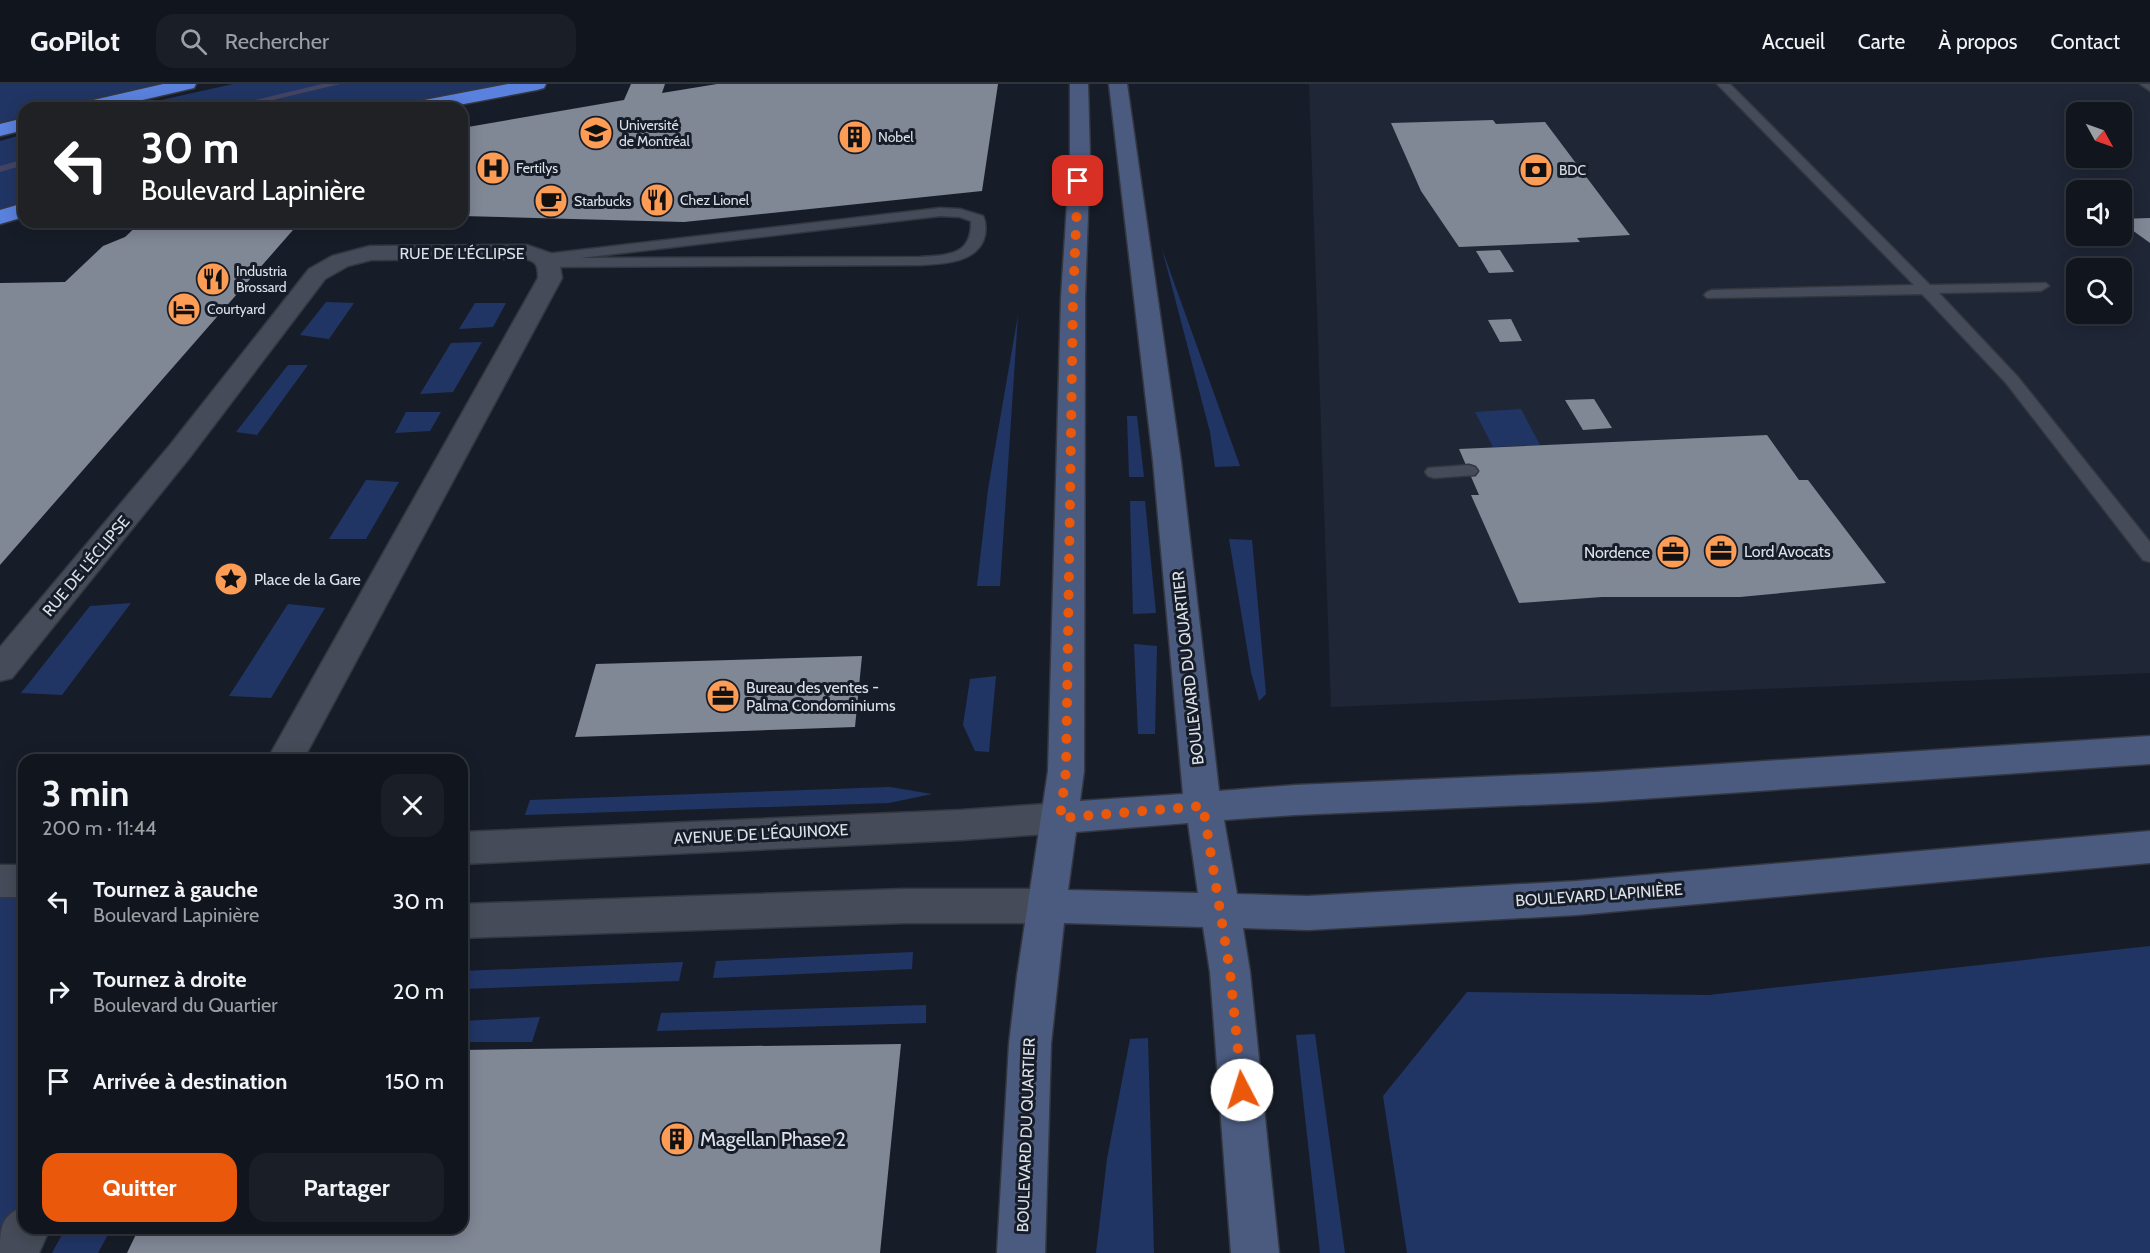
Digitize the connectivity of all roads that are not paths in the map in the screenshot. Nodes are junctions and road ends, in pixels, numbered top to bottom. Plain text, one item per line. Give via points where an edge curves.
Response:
1 (187, 84) edge
2 (537, 84) edge
3 (1079, 84) edge
4 (1118, 84) edge
5 (1723, 84) edge
6 (2145, 84) edge
7 (2150, 87) edge
8 (109, 102) edge
9 (445, 102) edge
10 (18, 126) edge
11 (0, 130) edge
12 (18, 212) edge
13 (0, 218) edge
14 (548, 260) junction
15 (2041, 286) dead end
16 (1927, 290) junction
17 (1712, 295) dead end
18 (1469, 471) dead end
19 (1434, 472) dead end
20 (2150, 555) edge
21 (0, 669) edge
22 (2150, 750) edge
23 (288, 754) edge
24 (1203, 806) junction
25 (1060, 818) junction
26 (2150, 847) edge
27 (468, 848) edge
28 (0, 881) edge
29 (18, 881) edge
30 (1047, 906) junction
31 (1220, 910) junction
32 (468, 921) edge
33 (24, 1234) edge
34 (14, 1253) edge
35 (1021, 1253) edge
36 (1255, 1253) edge

1 - 8 highway
2 - 9 highway
3 - 25 main road, BOULEVARD DU QUARTIER via 1066,771
4 - 24 main road, BOULEVARD DU QUARTIER via 1167,461
5 - 16 lane
6 - 7 lane
10 - 11 highway
12 - 13 highway
14 - 14 lane via 920,261 964,255 975,244 980,229 978,219 956,211 940,212
14 - 21 street, RUE DE L'ÉCLIPSE via 527,252 370,253 340,261 317,274 180,451
14 - 23 street via 550,278
15 - 16 lane
16 - 17 lane
16 - 20 lane via 2012,380
18 - 19 lane
22 - 24 main road via 1597,788
24 - 25 main road
24 - 31 main road, BOULEVARD DU QUARTIER
25 - 27 street, AVENUE DE L'ÉQUINOXE
25 - 30 main road, BOULEVARD DU QUARTIER
26 - 31 main road, BOULEVARD LAPINIÈRE via 1565,898 1308,913
28 - 29 street
30 - 31 main road, BOULEVARD LAPINIÈRE
30 - 32 street via 915,905
30 - 35 main road, BOULEVARD DU QUARTIER via 1030,1044
31 - 36 main road, BOULEVARD DU QUARTIER via 1238,1043
33 - 34 street

